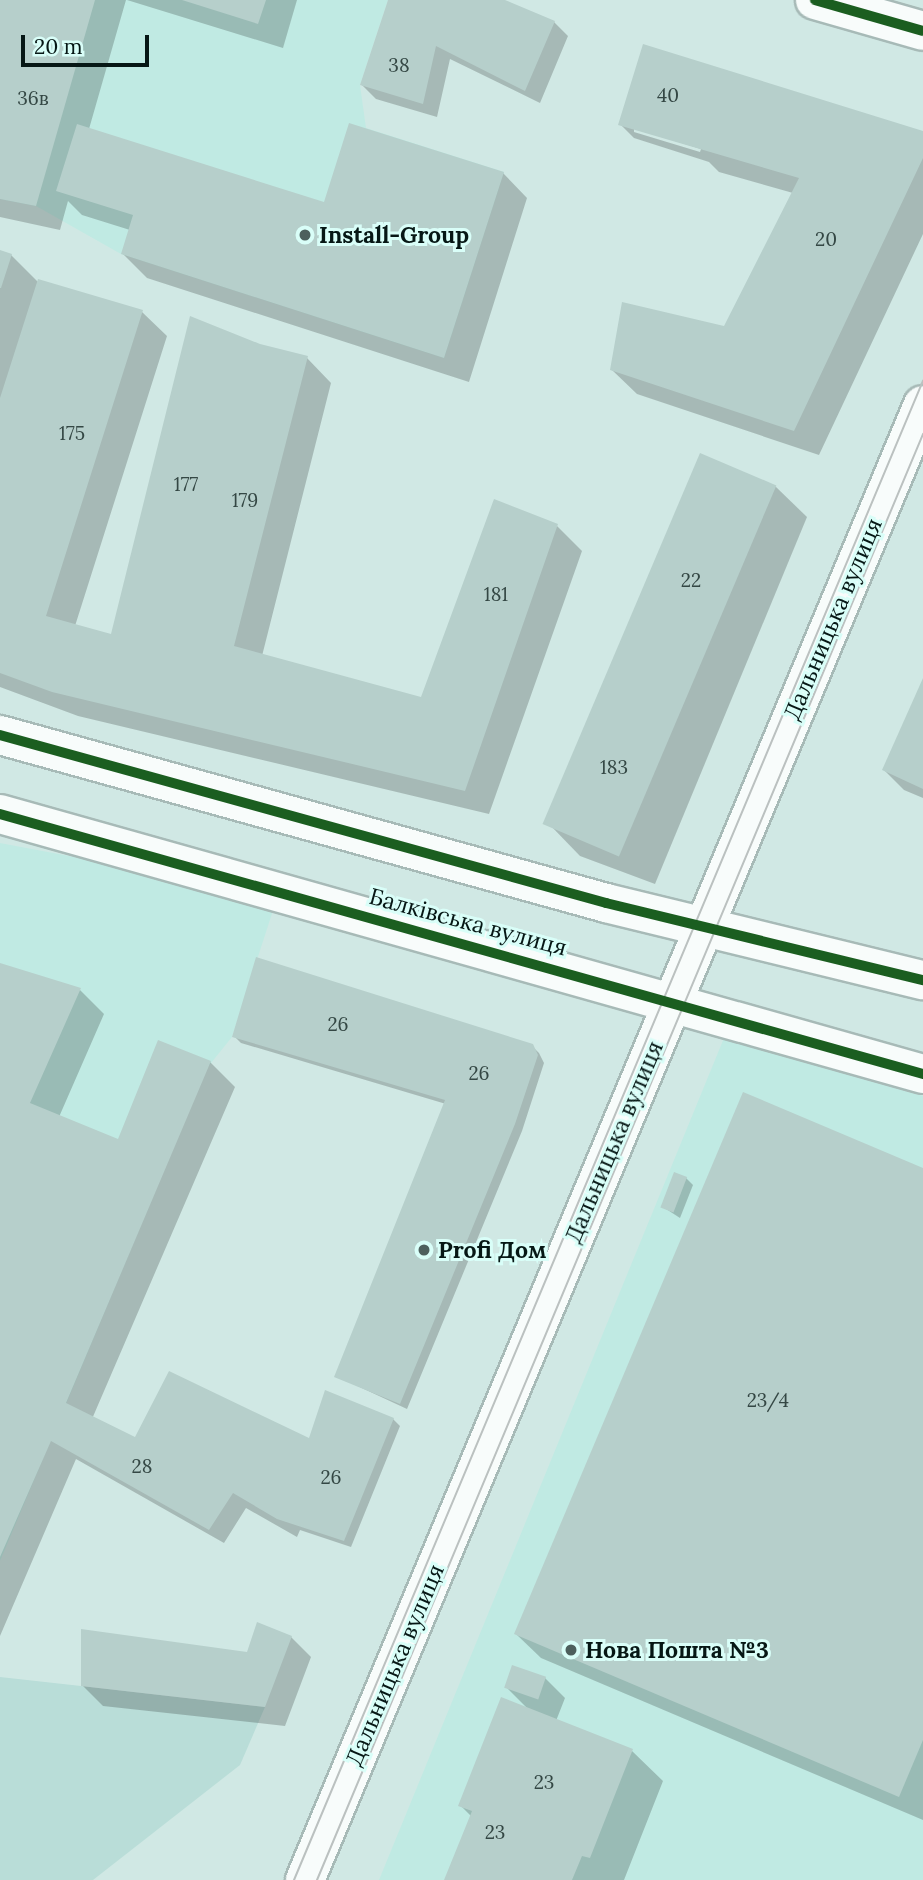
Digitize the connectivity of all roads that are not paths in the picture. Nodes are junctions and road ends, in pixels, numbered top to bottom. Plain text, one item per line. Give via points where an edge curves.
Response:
1 (815, 0) edge
2 (923, 31) edge
3 (923, 405) edge
4 (0, 734) edge
5 (0, 814) edge
6 (705, 925) junction
7 (923, 980) edge
8 (674, 1001) junction
9 (923, 1074) edge
10 (305, 1880) edge

1 - 2 main road
3 - 6 main road, Дальницька вулиця
4 - 6 main road via 606,903
5 - 8 main road, Балківська вулиця
6 - 7 main road
6 - 8 main road, Дальницька вулиця
8 - 9 main road, Балківська вулиця
8 - 10 main road, Дальницька вулиця

